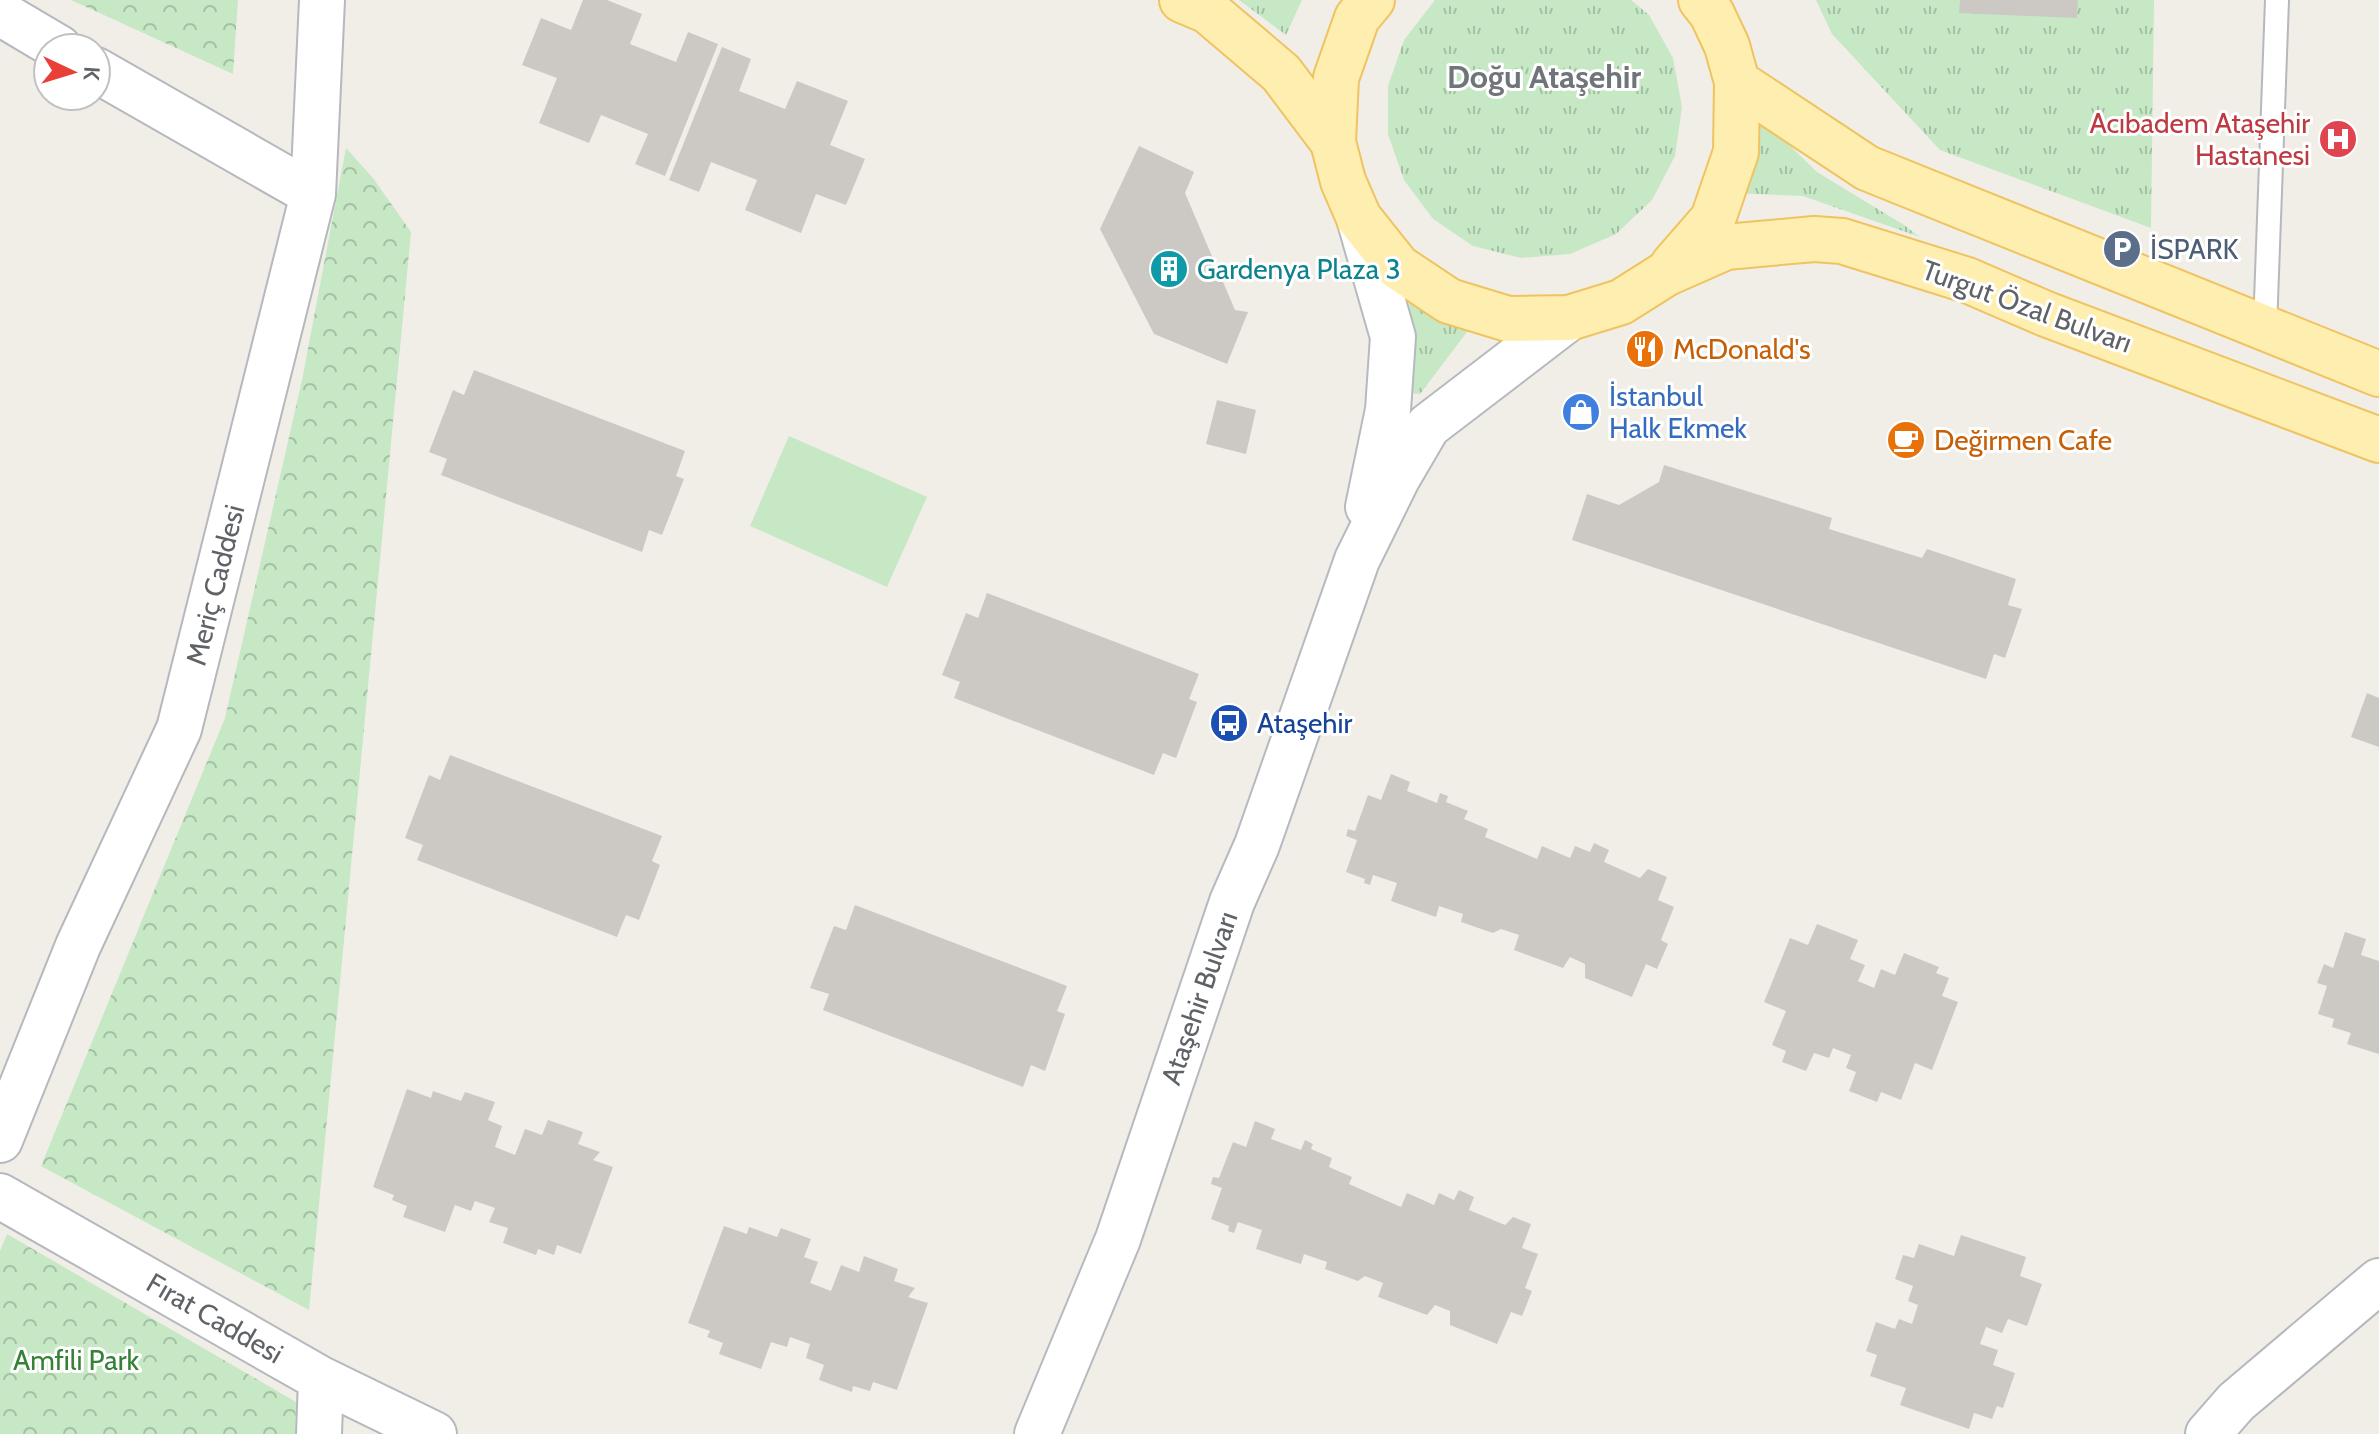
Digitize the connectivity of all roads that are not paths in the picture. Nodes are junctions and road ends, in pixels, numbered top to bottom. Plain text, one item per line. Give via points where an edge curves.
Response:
1 (322, 0) edge
2 (1182, 0) edge
3 (1372, 0) edge
4 (2277, 0) edge
5 (1708, 5) edge
6 (0, 13) edge
7 (32, 32) edge
8 (112, 79) edge
9 (1737, 82) junction
10 (1333, 142) junction
11 (313, 194) junction
12 (1359, 218) junction
13 (1667, 273) junction
14 (1569, 318) junction
15 (2265, 328) junction
16 (2379, 374) edge
17 (2379, 440) edge
18 (1357, 560) junction
19 (0, 1140) edge
20 (0, 1196) edge
21 (2379, 1281) edge
22 (321, 1379) junction
23 (2227, 1423) edge
24 (319, 1434) edge
25 (434, 1434) edge
26 (1037, 1434) edge

1 - 11 street, Meriç Caddesi
2 - 10 main road, Turgut Özal Bulvarı via 1208,11 1281,73
3 - 10 main road, Turgut Özal Bulvarı via 1357,18 1336,78
4 - 15 lane
5 - 9 main road, Turgut Özal Bulvarı
6 - 7 street
8 - 11 street
9 - 13 main road, Turgut Özal Bulvarı via 1736,152 1713,219
9 - 15 main road via 1867,168
10 - 12 main road, Turgut Özal Bulvarı
11 - 19 street, Meriç Caddesi via 179,729 78,946
12 - 14 main road, Turgut Özal Bulvarı via 1398,267 1449,301 1508,319
12 - 18 street, Ataşehir Bulvarı via 1393,337 1388,410
13 - 14 main road, Turgut Özal Bulvarı via 1621,302
13 - 17 main road, Turgut Özal Bulvarı via 1726,247 1842,241 1967,280
14 - 18 street, Ataşehir Bulvarı via 1428,426
15 - 16 main road
18 - 26 street, Ataşehir Bulvarı via 1232,902 1118,1239
20 - 22 street, Fırat Caddesi
21 - 23 street
22 - 24 street
22 - 25 street, Fırat Caddesi

